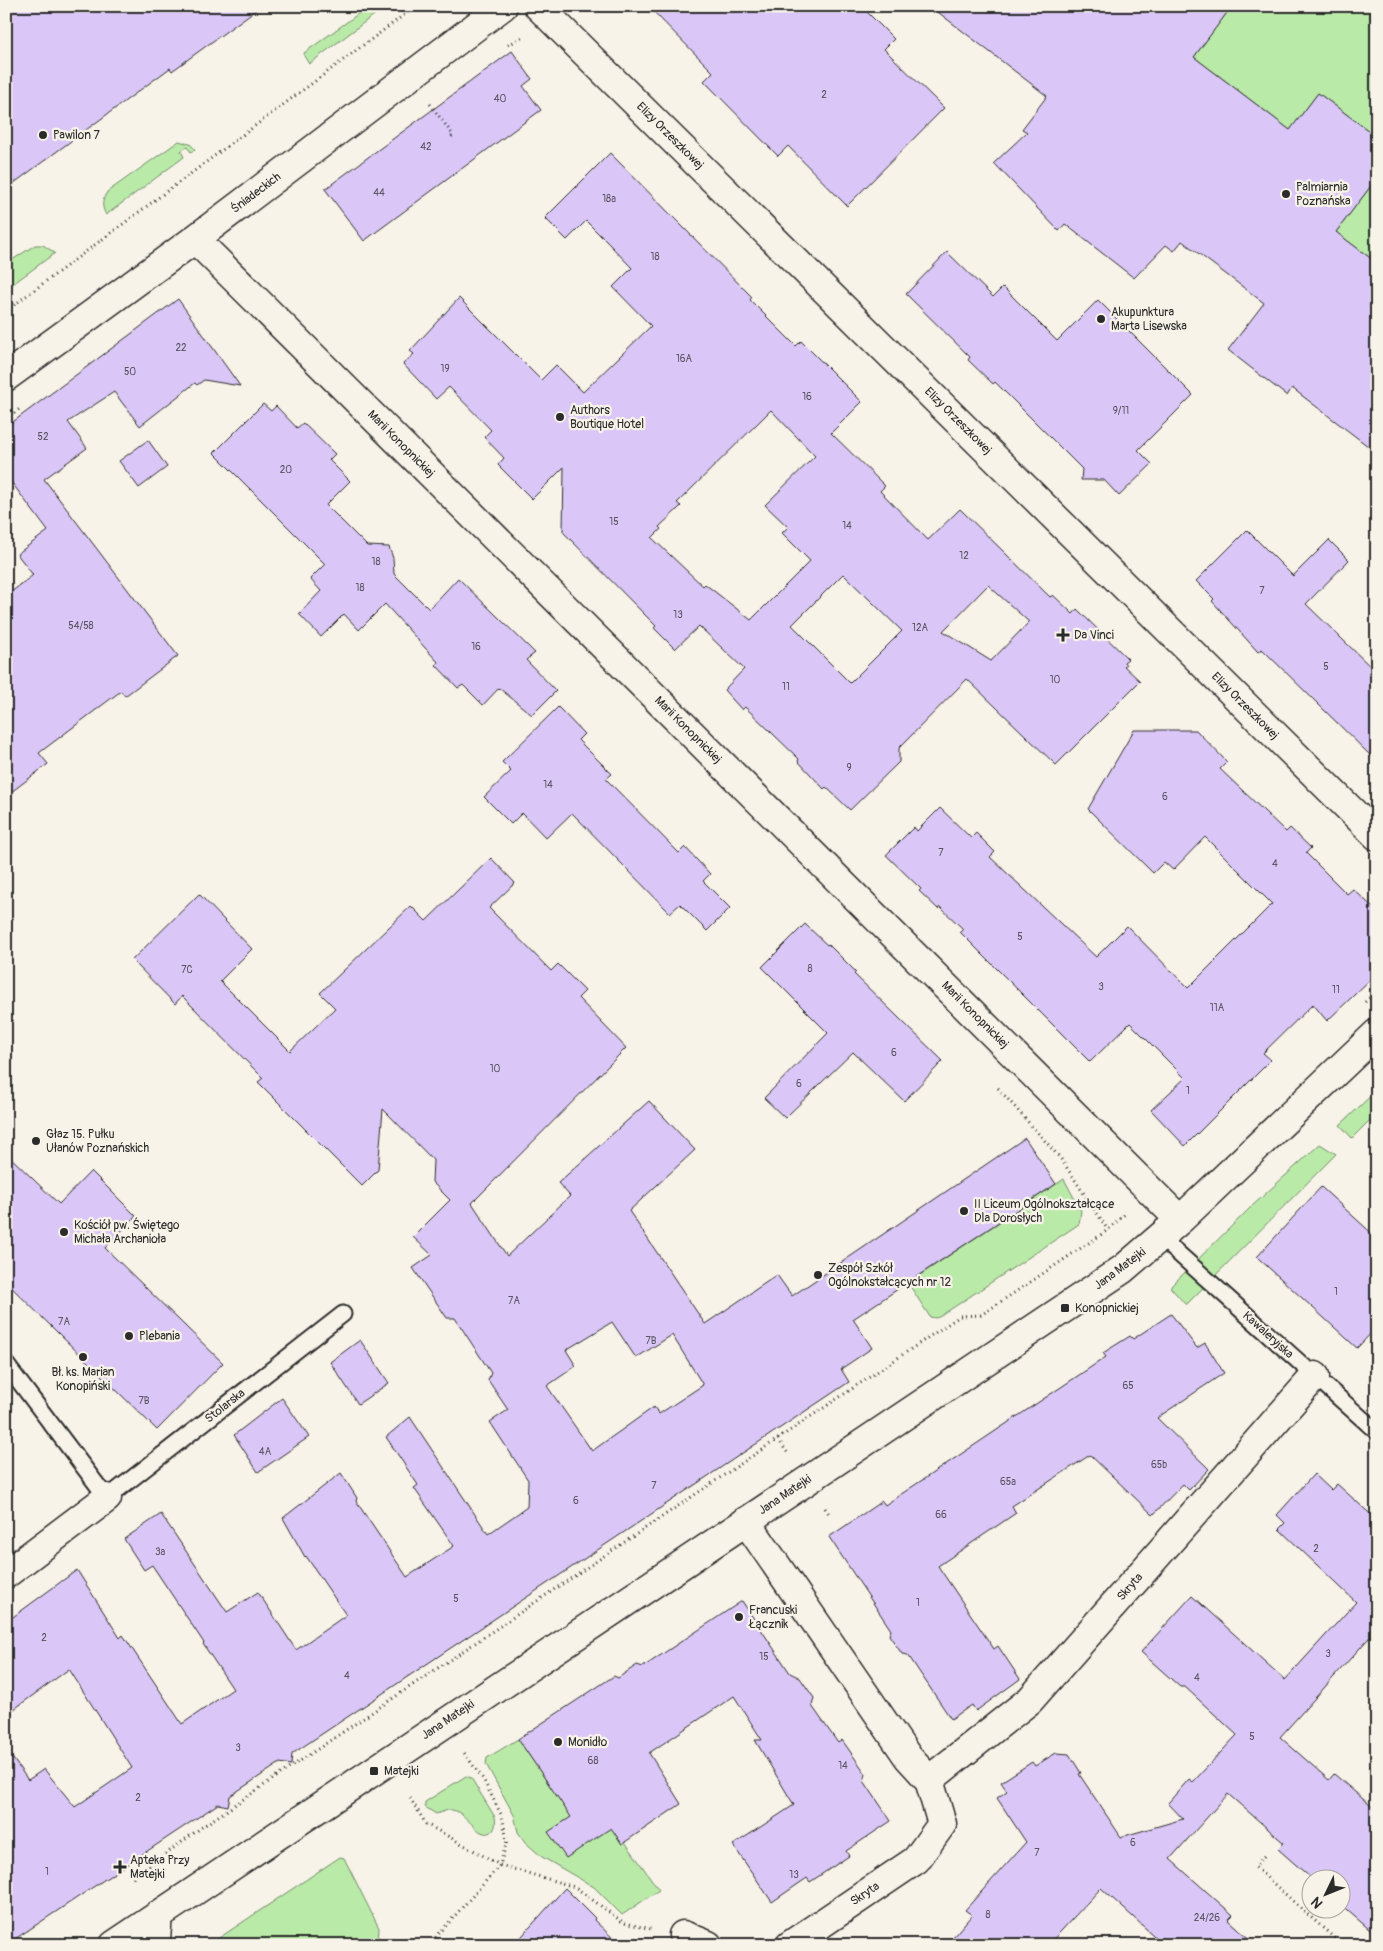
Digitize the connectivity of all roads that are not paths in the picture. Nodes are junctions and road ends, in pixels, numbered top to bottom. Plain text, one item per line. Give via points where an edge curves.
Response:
1 (503, 6) edge
2 (538, 6) edge
3 (196, 239) junction
4 (6, 377) edge
5 (1377, 836) edge
6 (1377, 1033) edge
7 (1170, 1229) junction
8 (343, 1314) dead end
9 (6, 1364) edge
10 (1315, 1376) junction
11 (1377, 1432) edge
12 (107, 1498) junction
13 (746, 1522) junction
14 (6, 1574) edge
15 (929, 1780) junction
16 (158, 1915) junction
17 (114, 1945) edge
18 (157, 1945) edge
19 (790, 1945) edge

1 - 3 street, Śniadeckich
2 - 5 street, Elizy Orzeszkowej
3 - 4 street, Śniadeckich
3 - 7 street, Marii Konopnickiej via 1150,1191
6 - 7 street, Jana Matejki
7 - 10 lane, Kawaleryjska
7 - 13 street, Jana Matejki via 1123,1269
8 - 12 lane, Stolarska
9 - 12 lane
10 - 11 lane, Kawaleryjska
10 - 15 street, Skryta via 1030,1700
12 - 14 street, Stolarska
13 - 15 street, Skryta via 908,1757
13 - 16 street, Jana Matejki
15 - 19 street, Skryta via 942,1824 916,1860
16 - 17 street, Jana Matejki
16 - 18 street

